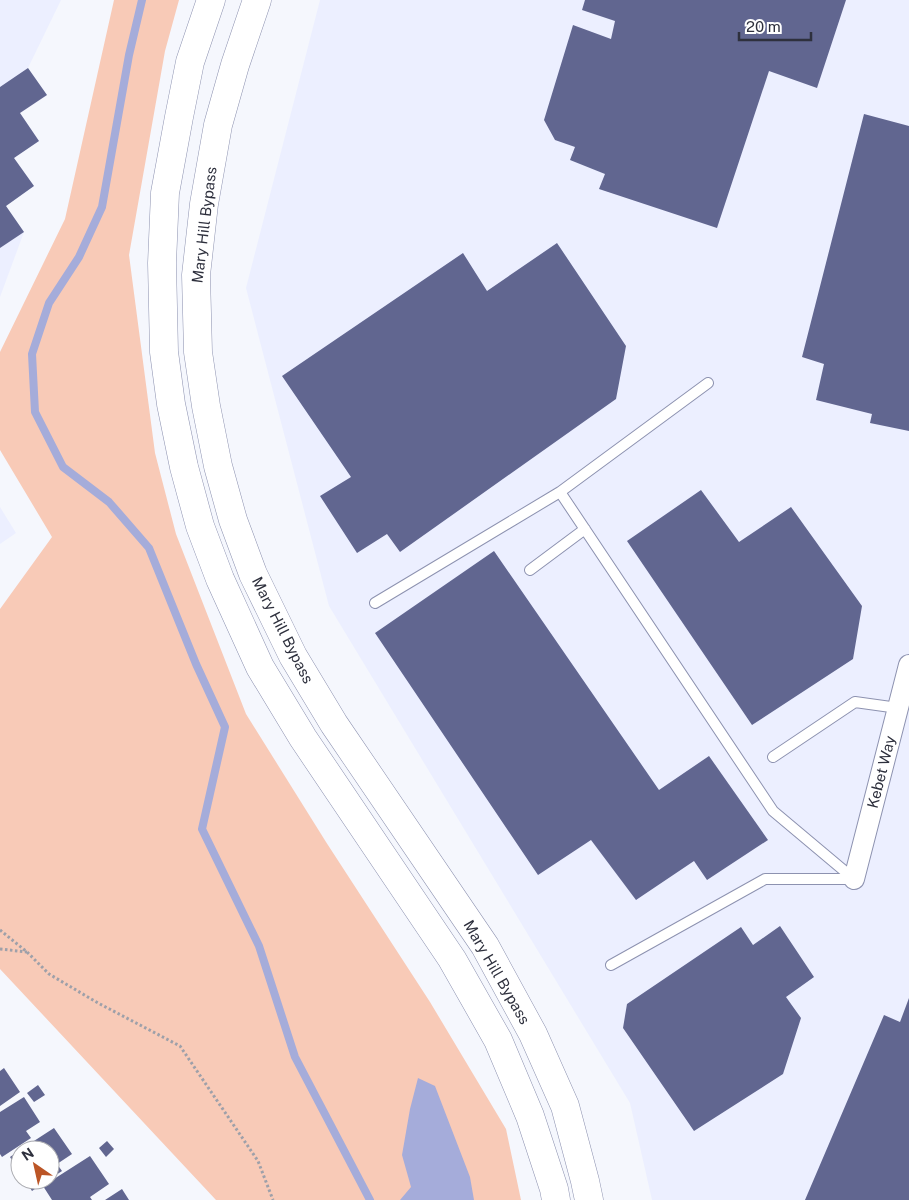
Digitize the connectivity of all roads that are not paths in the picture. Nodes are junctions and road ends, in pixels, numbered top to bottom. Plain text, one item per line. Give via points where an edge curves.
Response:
1 (211, 0) edge
2 (257, 0) edge
3 (708, 383) dead end
4 (560, 492) junction
5 (585, 529) junction
6 (530, 570) dead end
7 (375, 603) dead end
8 (909, 665) edge
9 (898, 708) junction
10 (773, 757) dead end
11 (854, 879) junction
12 (611, 965) dead end
13 (556, 1200) edge
14 (589, 1200) edge

1 - 13 highway via 190,62 179,117 165,193 162,263 164,352 171,404 200,526 260,667 303,738 452,959 498,1040 530,1116
2 - 14 highway, Mary Hill Bypass via 218,125 196,275 198,352 218,466 232,520 253,574 293,656 334,724 485,946 533,1034 565,1106
3 - 4 lane
4 - 5 lane
4 - 7 lane
5 - 6 lane
5 - 11 lane via 774,811
8 - 9 street, Kebet Way
9 - 10 lane via 856,702
9 - 11 street, Kebet Way
11 - 12 lane via 765,878

